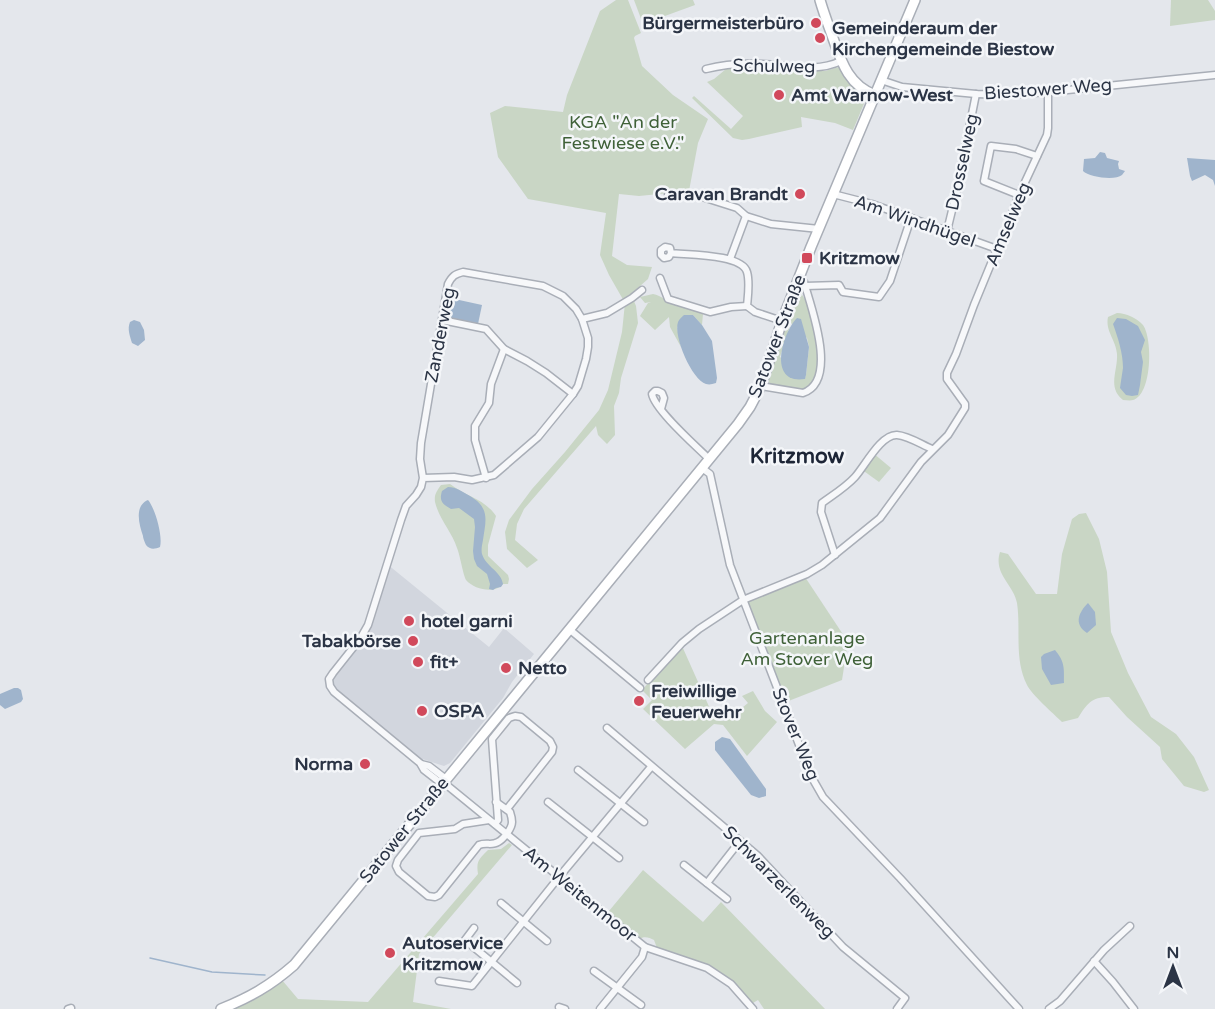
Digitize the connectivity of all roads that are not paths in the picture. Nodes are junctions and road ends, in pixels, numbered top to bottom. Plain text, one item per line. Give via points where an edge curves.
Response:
1 (820, 0) edge
2 (915, 0) edge
3 (841, 61) junction
4 (706, 69) dead end
5 (1215, 75) edge
6 (881, 81) junction
7 (1048, 92) junction
8 (976, 94) junction
9 (875, 95) junction
10 (1037, 156) junction
11 (833, 194) junction
12 (668, 195) dead end
13 (1018, 195) junction
14 (746, 216) junction
15 (911, 218) junction
16 (819, 229) junction
17 (947, 231) junction
18 (997, 249) junction
19 (671, 253) dead end
20 (730, 259) junction
21 (800, 276) junction
22 (660, 278) dead end
23 (805, 286) junction
24 (642, 290) dead end
25 (747, 306) junction
26 (582, 319) junction
27 (442, 320) junction
28 (782, 321) junction
29 (504, 349) junction
30 (761, 386) junction
31 (573, 394) junction
32 (660, 409) dead end
33 (932, 449) junction
34 (709, 459) junction
35 (702, 468) junction
36 (423, 478) junction
37 (486, 478) junction
38 (834, 555) junction
39 (743, 600) junction
40 (569, 629) junction
41 (648, 680) dead end
42 (640, 688) dead end
43 (607, 728) dead end
44 (651, 767) junction
45 (578, 770) dead end
46 (444, 782) junction
47 (496, 802) junction
48 (548, 802) dead end
49 (621, 804) junction
50 (507, 809) junction
51 (492, 822) junction
52 (644, 822) dead end
53 (507, 834) junction
54 (593, 837) junction
55 (740, 840) junction
56 (619, 858) dead end
57 (684, 865) dead end
58 (560, 877) junction
59 (707, 883) junction
60 (727, 899) dead end
61 (501, 903) dead end
62 (524, 921) junction
63 (1130, 926) dead end
64 (474, 928) dead end
65 (547, 941) dead end
66 (645, 947) junction
67 (1094, 961) junction
68 (490, 962) junction
69 (594, 971) dead end
70 (439, 981) dead end
71 (517, 983) dead end
72 (616, 988) junction
73 (641, 1005) dead end
74 (220, 1009) edge
75 (600, 1009) edge
76 (753, 1009) edge
77 (897, 1009) edge
78 (1019, 1009) edge
79 (1049, 1009) edge
80 (1134, 1009) edge

1 - 3 main road, Schulweg
2 - 6 main road, Satower Straße
3 - 4 street, Schulweg via 813,68 734,64
3 - 9 main road, Schulweg via 857,84
5 - 7 street, Biestower Weg
6 - 8 street, Biestower Weg via 902,87
6 - 9 main road, Satower Straße
7 - 8 street, Biestower Weg
7 - 10 street, Amselweg via 1047,135
8 - 17 street, Drosselweg
9 - 11 main road, Satower Straße
10 - 13 street, Amselweg
10 - 13 street via 991,146 984,181
11 - 15 street, Am Windhügel
11 - 16 main road, Satower Straße
12 - 14 street via 709,198 737,208
13 - 18 street, Amselweg
14 - 16 street via 771,224
14 - 20 street
15 - 17 street, Am Windhügel
15 - 23 street via 890,281 879,297 843,292 839,285
16 - 21 main road, Satower Straße
17 - 18 street, Am Windhügel
18 - 33 street, Amselweg via 947,373 965,408 948,435
19 - 20 street
20 - 25 street via 747,270
21 - 23 street
21 - 28 main road, Satower Straße
22 - 25 street via 668,299 710,312
23 - 30 street via 820,343 820,372 814,386 803,393
24 - 26 street via 607,313
25 - 28 street
26 - 27 street, Zanderweg via 562,296 543,286 464,272 451,279
26 - 31 street, Zanderweg via 588,347
27 - 29 street via 486,329
27 - 36 street, Zanderweg via 420,451
28 - 30 main road, Satower Straße
29 - 31 street
29 - 37 street via 490,384 489,403 475,426
30 - 34 main road, Satower Straße via 750,407
31 - 37 street, Zanderweg via 538,437
32 - 34 street
33 - 38 street via 880,518
33 - 38 street via 891,436 881,443 855,478 822,503
34 - 35 main road, Satower Straße
35 - 39 street, Stover Weg via 710,474 730,565
35 - 40 main road, Satower Straße
36 - 37 street
36 - 46 street, Am Weitenmoor via 406,506 368,625 329,680 334,692 424,770
38 - 39 street via 807,574
39 - 41 street via 691,635
39 - 78 street, Stover Weg via 811,776 823,797
40 - 42 street
40 - 46 main road, Satower Straße
43 - 44 street, Schwarzerlenweg
44 - 49 street
44 - 55 street, Schwarzerlenweg
45 - 49 street
46 - 51 street, Am Weitenmoor
46 - 74 main road, Satower Straße via 294,965 261,991
47 - 50 street
47 - 50 street via 492,739 509,718 521,717 553,747
47 - 51 street via 498,819
48 - 54 street
49 - 52 street
49 - 54 street
50 - 53 street via 513,824
51 - 53 street, Am Weitenmoor
51 - 53 street via 419,833 396,866 428,896 435,897 479,845 499,842
53 - 58 street, Am Weitenmoor
54 - 56 street
54 - 58 street
55 - 59 street
55 - 77 street, Schwarzerlenweg via 843,947 905,998
57 - 59 street
58 - 62 street
58 - 66 street, Am Weitenmoor
59 - 60 street
61 - 62 street
62 - 65 street
62 - 68 street
63 - 67 street
64 - 68 street via 465,940
66 - 72 street via 642,957
66 - 76 street, Am Weitenmoor via 708,968 731,984
67 - 79 street
67 - 80 street
68 - 70 street via 472,986
68 - 71 street
69 - 72 street
72 - 73 street
72 - 75 street

